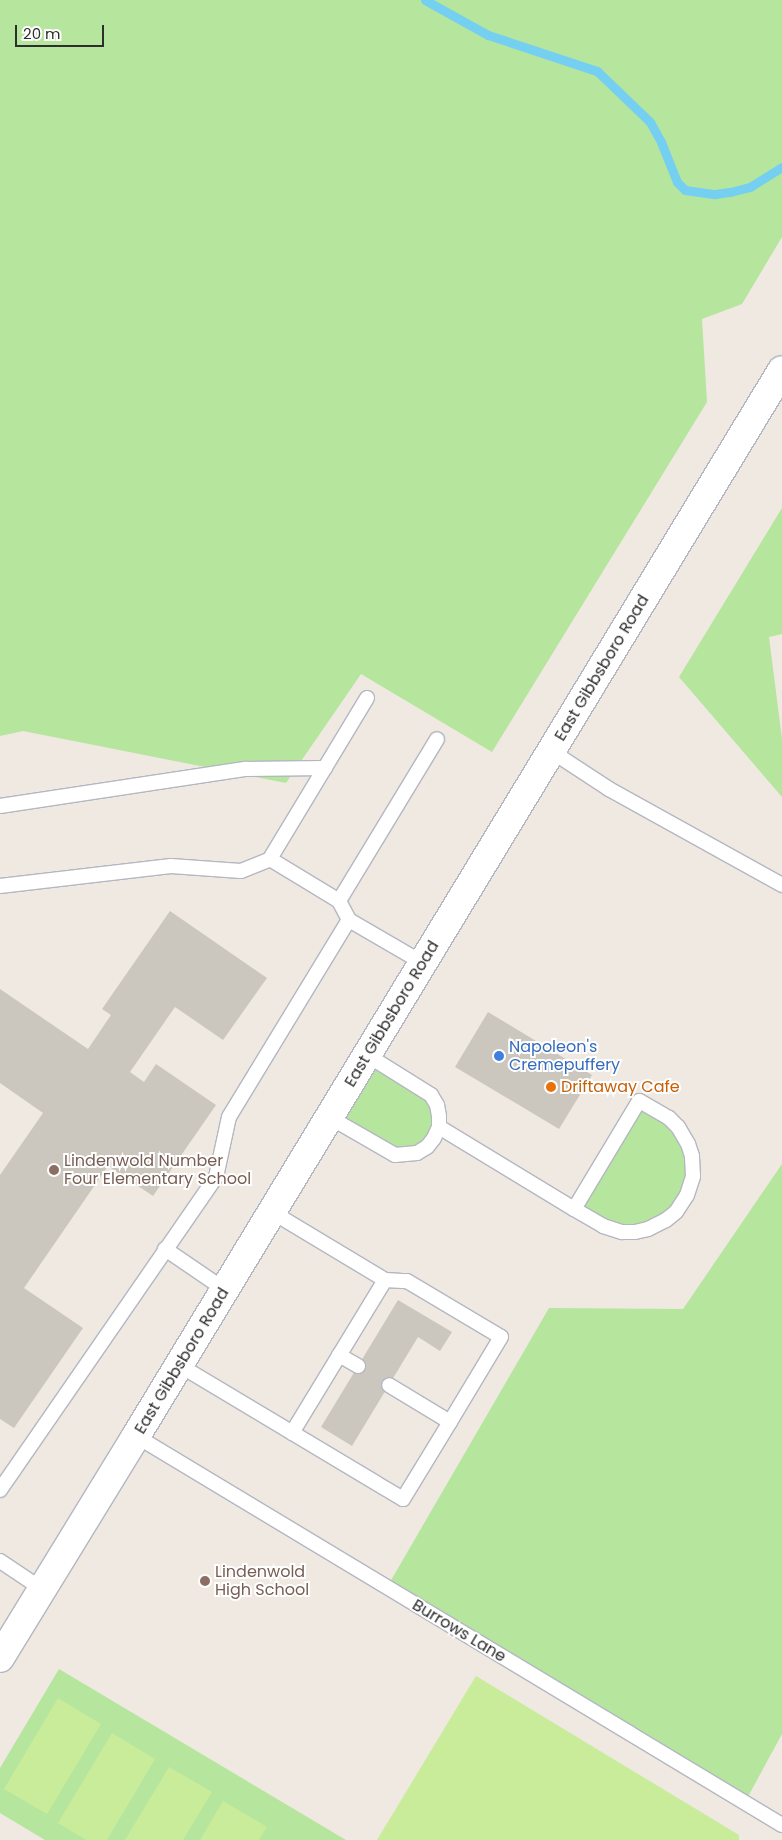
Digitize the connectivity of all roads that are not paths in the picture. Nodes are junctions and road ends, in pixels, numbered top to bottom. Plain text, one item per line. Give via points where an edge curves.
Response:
1 (782, 370) edge
2 (368, 698) dead end
3 (437, 739) dead end
4 (551, 751) junction
5 (325, 768) junction
6 (0, 806) edge
7 (270, 859) junction
8 (782, 885) edge
9 (0, 886) edge
10 (339, 901) junction
11 (349, 920) junction
12 (423, 964) junction
13 (367, 1055) junction
14 (329, 1118) junction
15 (439, 1127) junction
16 (574, 1209) junction
17 (272, 1212) junction
18 (165, 1249) junction
19 (385, 1280) junction
20 (225, 1290) junction
21 (339, 1355) junction
22 (180, 1365) junction
23 (358, 1366) dead end
24 (389, 1385) dead end
25 (450, 1422) junction
26 (292, 1433) junction
27 (136, 1436) junction
28 (0, 1490) edge
29 (0, 1561) edge
30 (42, 1589) junction
31 (0, 1658) edge
32 (782, 1826) edge

1 - 4 main road, East Gibbsboro Road
2 - 5 lane
3 - 10 lane
4 - 8 lane via 609,789
4 - 12 main road, East Gibbsboro Road
5 - 6 lane via 246,769
5 - 7 lane
7 - 9 lane via 241,871 172,866
7 - 10 lane
10 - 11 lane
11 - 12 lane
11 - 18 lane via 229,1118 216,1177
12 - 13 main road, East Gibbsboro Road
13 - 14 main road, East Gibbsboro Road
13 - 15 lane via 431,1095 438,1109
14 - 15 lane via 388,1152 402,1156 427,1147
14 - 17 main road, East Gibbsboro Road
15 - 16 lane
16 - 16 lane via 603,1226 622,1232 648,1229 671,1216 687,1195 692,1176 691,1150 678,1127 639,1101
17 - 19 lane
17 - 20 main road, East Gibbsboro Road
18 - 20 lane
18 - 28 lane
19 - 21 lane
19 - 25 lane via 407,1281 501,1337
20 - 22 main road, East Gibbsboro Road
21 - 23 lane
21 - 26 lane
22 - 26 lane
22 - 27 main road, East Gibbsboro Road
24 - 25 lane
25 - 26 lane via 403,1499
27 - 30 main road, East Gibbsboro Road
27 - 32 lane, Burrows Lane
29 - 30 lane
30 - 31 main road, East Gibbsboro Road

